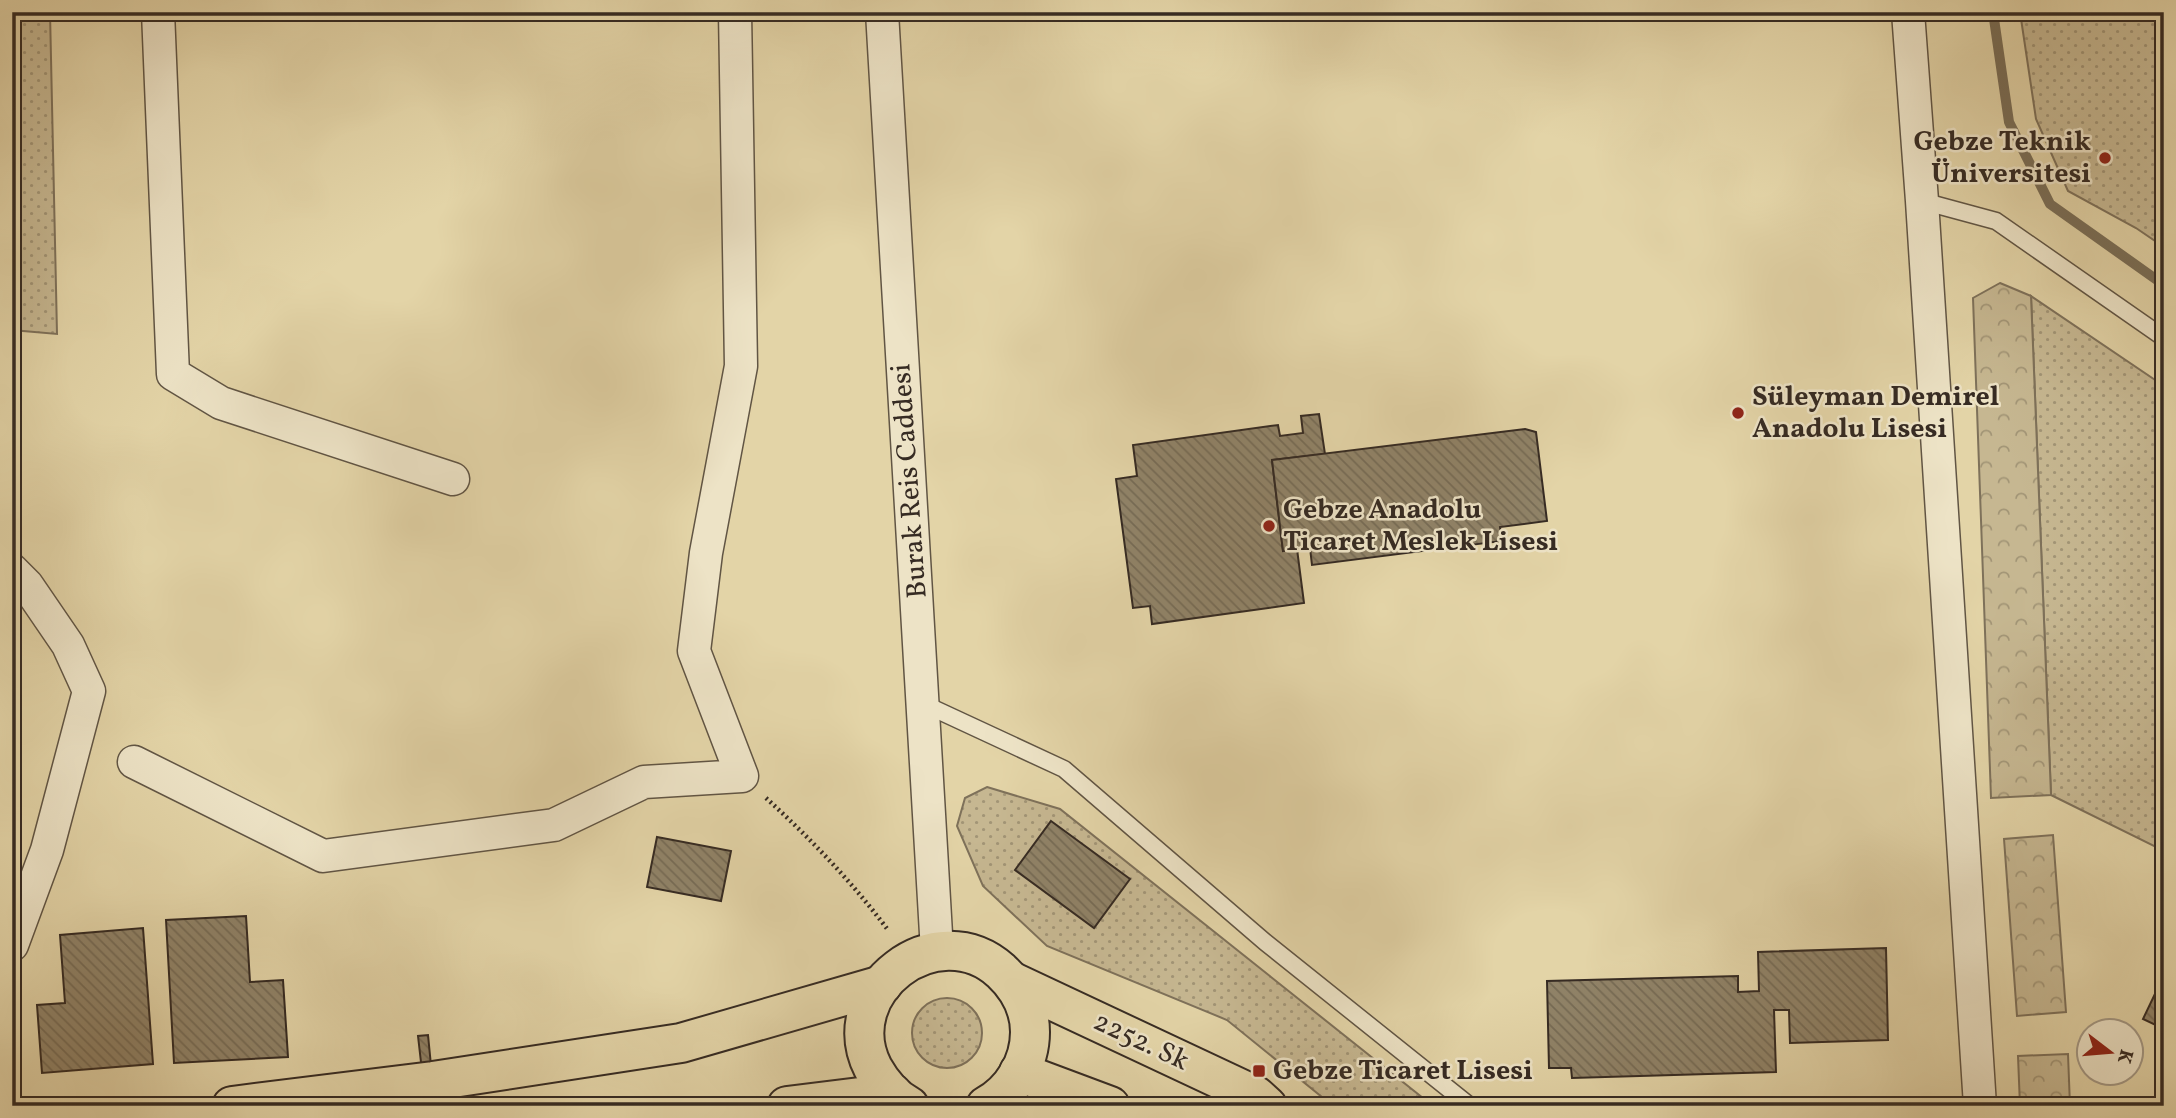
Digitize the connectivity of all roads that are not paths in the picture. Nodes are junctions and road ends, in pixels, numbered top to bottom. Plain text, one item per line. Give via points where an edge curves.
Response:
1 (158, 12) edge
2 (735, 12) edge
3 (882, 12) edge
4 (1908, 12) edge
5 (1922, 201) junction
6 (2164, 338) edge
7 (453, 479) dead end
8 (12, 570) edge
9 (924, 704) junction
10 (134, 762) dead end
11 (12, 945) edge
12 (924, 955) junction
13 (1013, 982) junction
14 (882, 985) junction
15 (1019, 1072) junction
16 (900, 1100) edge
17 (232, 1106) edge
18 (787, 1106) edge
19 (986, 1106) edge
20 (1110, 1106) edge
21 (1267, 1106) edge
22 (1470, 1106) edge
23 (1980, 1106) edge

1 - 7 street via 173,374 221,403
2 - 10 street via 741,366 706,553 694,651 742,776 644,782 554,825 323,856
3 - 9 street, Burak Reis Caddesi
4 - 5 street
5 - 6 lane via 1996,221
5 - 23 street
8 - 11 street via 68,645 89,691 47,850
9 - 12 street, Burak Reis Caddesi
9 - 22 lane via 1064,769 1265,942
12 - 13 main road, 2252. Sk via 965,952 992,964
12 - 14 main road via 887,977
13 - 15 main road via 1026,1006 1030,1031 1027,1057
13 - 21 main road, 2252. Sk via 1256,1096
14 - 16 main road via 871,1000 865,1028 868,1057 881,1082
14 - 17 main road via 681,1042 433,1081
15 - 19 main road via 997,1100
15 - 20 main road
16 - 18 main road

